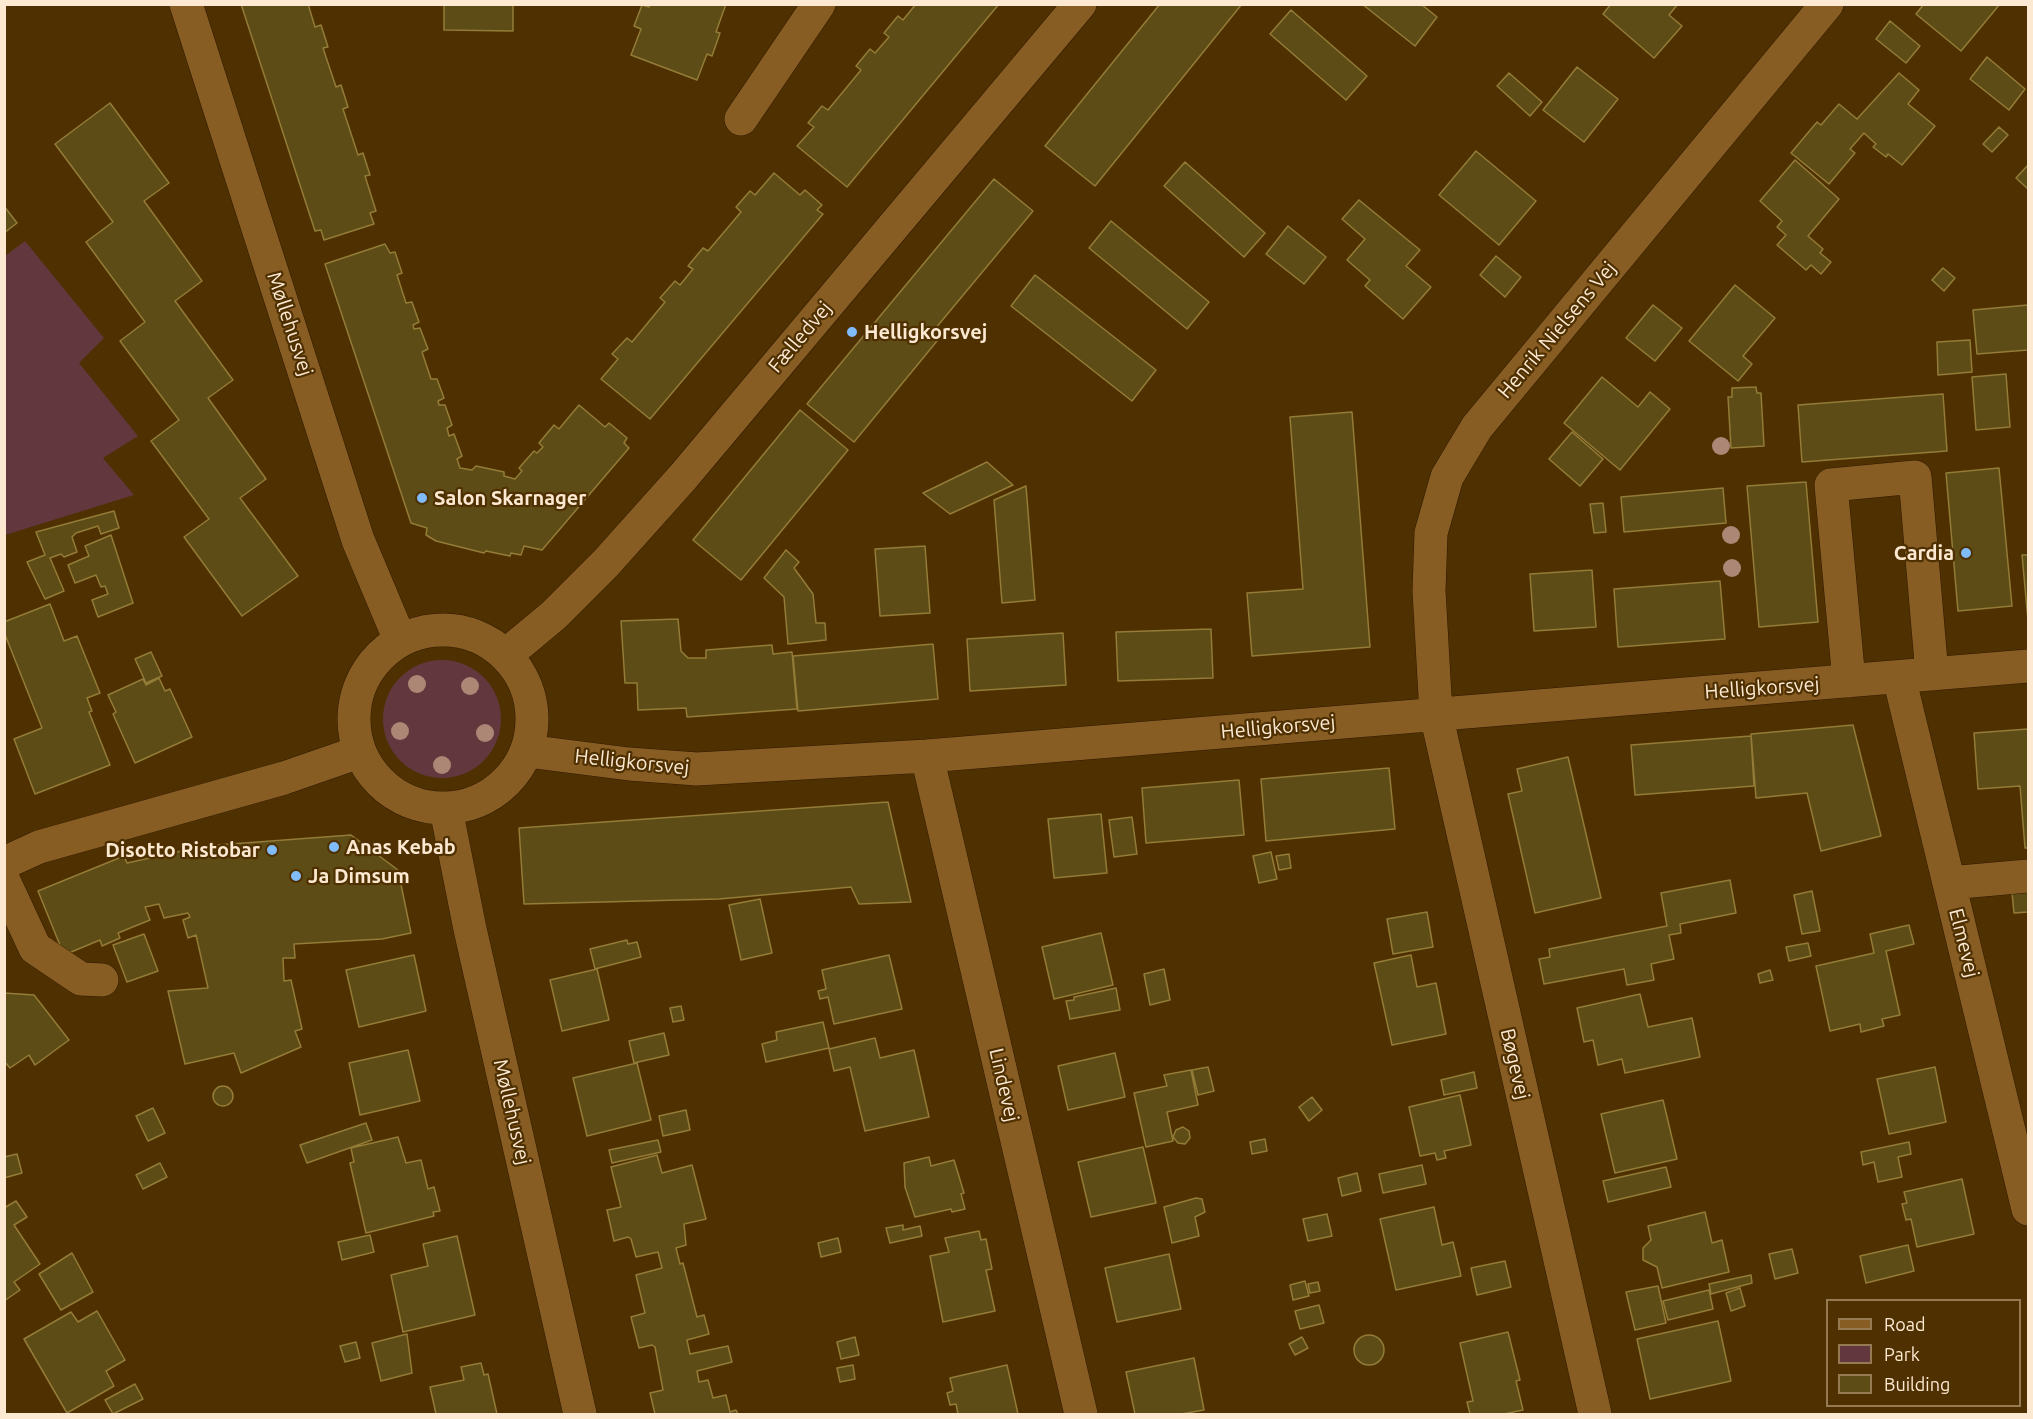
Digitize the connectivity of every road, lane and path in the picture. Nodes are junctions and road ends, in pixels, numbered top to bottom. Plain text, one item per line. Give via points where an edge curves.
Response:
1 (186, 4) edge
2 (819, 4) edge
3 (1080, 4) edge
4 (1827, 4) edge
5 (741, 119) dead end
6 (400, 640) junction
7 (506, 655) junction
8 (2028, 666) edge
9 (1932, 674) junction
10 (1899, 677) junction
11 (1849, 681) junction
12 (1436, 714) junction
13 (527, 751) junction
14 (359, 752) junction
15 (927, 756) junction
16 (446, 809) junction
17 (4, 863) edge
18 (2028, 876) edge
19 (4, 881) edge
20 (1949, 883) junction
21 (102, 981) dead end
22 (2028, 1209) edge
23 (580, 1414) edge
24 (1081, 1414) edge
25 (1595, 1414) edge

1 - 6 street, Møllehusvej via 358,540
2 - 5 street
3 - 7 street, Fælledvej via 676,485 606,563 554,615
4 - 12 street, Henrik Nielsens Vej via 1477,427 1447,477 1431,533 1429,591
6 - 7 street via 427,631 456,630 483,639
6 - 14 street via 375,660 359,689 353,720
7 - 13 street via 522,676 531,700 533,725
8 - 9 street, Helligkorsvej
9 - 10 street, Helligkorsvej
9 - 11 street via 1915,477 1831,485
10 - 11 street, Helligkorsvej
10 - 20 street, Elmevej
11 - 12 street, Helligkorsvej
12 - 15 street, Helligkorsvej
12 - 25 street, Bøgevej
13 - 15 street, Helligkorsvej via 697,769
13 - 16 street via 509,781 495,792 463,807
14 - 16 street via 368,768 393,794 427,808
14 - 17 street via 284,778 39,847
15 - 24 street, Lindevej
16 - 23 street, Møllehusvej
18 - 20 street
19 - 21 street via 34,948 81,979
20 - 22 street, Elmevej

